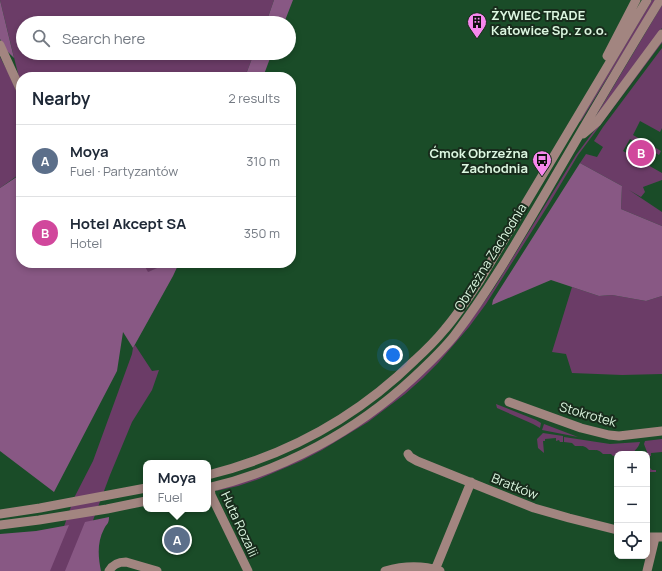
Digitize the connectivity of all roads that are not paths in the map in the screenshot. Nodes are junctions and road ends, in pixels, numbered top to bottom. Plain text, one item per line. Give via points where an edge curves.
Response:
1 (636, 0) edge
2 (647, 0) edge
3 (660, 0) edge
4 (662, 34) edge
5 (0, 45) edge
6 (16, 80) edge
7 (593, 90) junction
8 (578, 137) junction
9 (509, 402) dead end
10 (662, 431) edge
11 (408, 454) dead end
12 (211, 474) edge
13 (471, 482) junction
14 (211, 486) edge
15 (143, 489) edge
16 (211, 494) edge
17 (143, 502) edge
18 (0, 514) edge
19 (0, 525) edge
20 (614, 529) edge
21 (655, 538) edge
22 (438, 570) edge
23 (109, 571) edge
24 (157, 571) edge
25 (248, 571) edge
26 (385, 571) edge
27 (647, 571) edge

1 - 7 street
2 - 7 street, Obrzeżna Zachodnia
3 - 8 street, Obrzeżna Zachodnia
4 - 8 street via 597,122
5 - 6 street
7 - 12 street, Obrzeżna Zachodnia via 470,296 430,346 394,380 346,417 270,456
8 - 14 street, Obrzeżna Zachodnia via 490,286 437,355 375,410 322,444 256,473
9 - 10 street, Stokrotek via 581,428 609,435
11 - 13 street, Bratków via 417,461
13 - 20 street, Bratków via 540,510
13 - 22 street
15 - 18 street
16 - 25 street, Huta Rozalii
17 - 19 street
21 - 27 street
22 - 26 street via 407,567
23 - 24 street via 121,562

